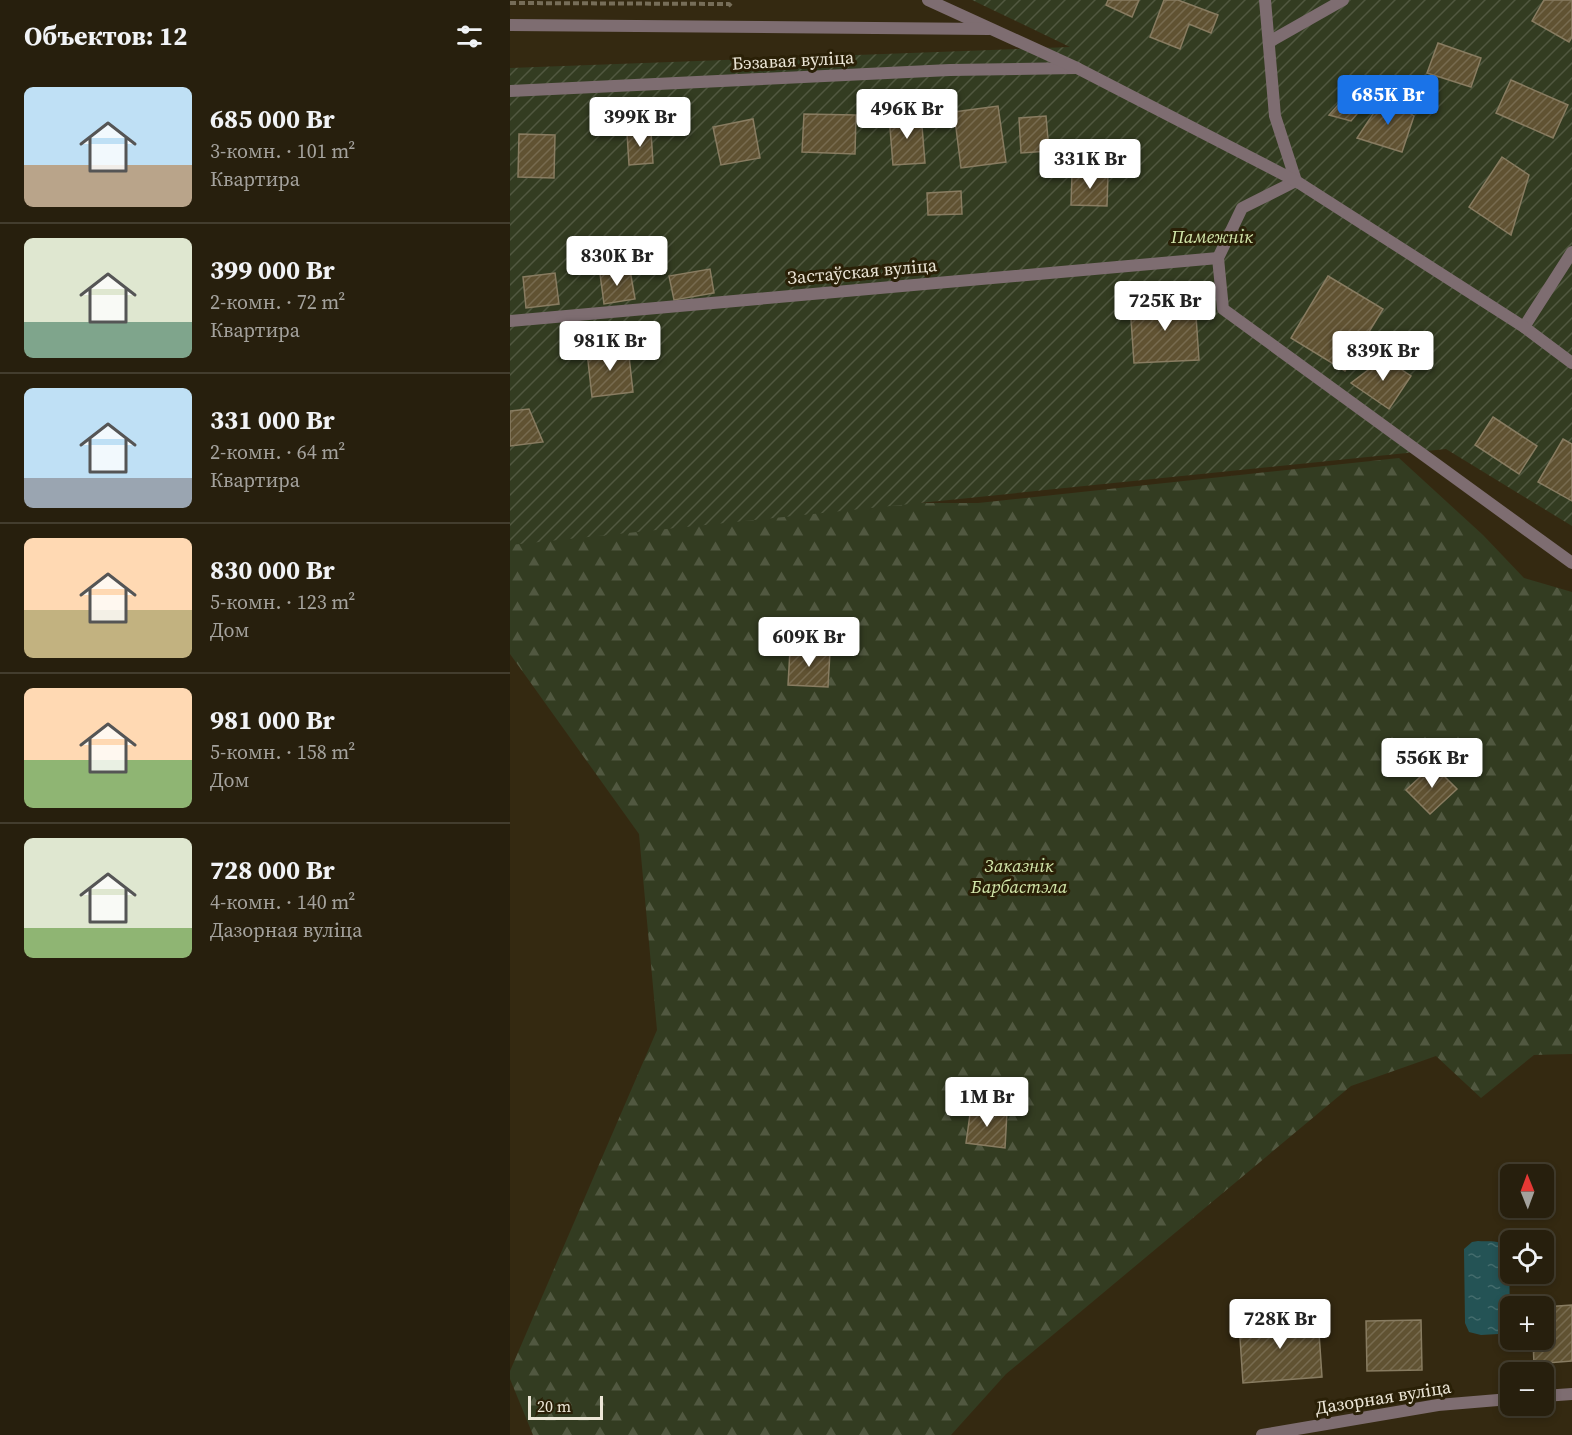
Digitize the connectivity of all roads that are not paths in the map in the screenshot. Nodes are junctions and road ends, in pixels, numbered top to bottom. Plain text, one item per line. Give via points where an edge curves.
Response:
1 (928, 0) edge
2 (1265, 0) edge
3 (1343, 0) edge
4 (510, 26) edge
5 (993, 29) junction
6 (1269, 42) junction
7 (1077, 68) junction
8 (510, 91) edge
9 (1296, 181) junction
10 (1572, 252) edge
11 (1218, 258) junction
12 (510, 321) edge
13 (1524, 327) junction
14 (1572, 363) edge
15 (1572, 563) edge
16 (1572, 1394) edge
17 (1554, 1395) edge
18 (1500, 1400) edge
19 (1262, 1435) edge

1 - 5 street
2 - 6 street
3 - 6 street
4 - 5 street
5 - 7 street
6 - 9 street via 1275,116
7 - 8 street, Бэзавая вуліца
7 - 9 street
9 - 11 street via 1242,208
9 - 13 street
10 - 13 street
11 - 12 street, Застаўская вуліца
11 - 15 street via 1223,309
13 - 14 street
16 - 17 street
18 - 19 street, Дазорная вуліца via 1438,1405

